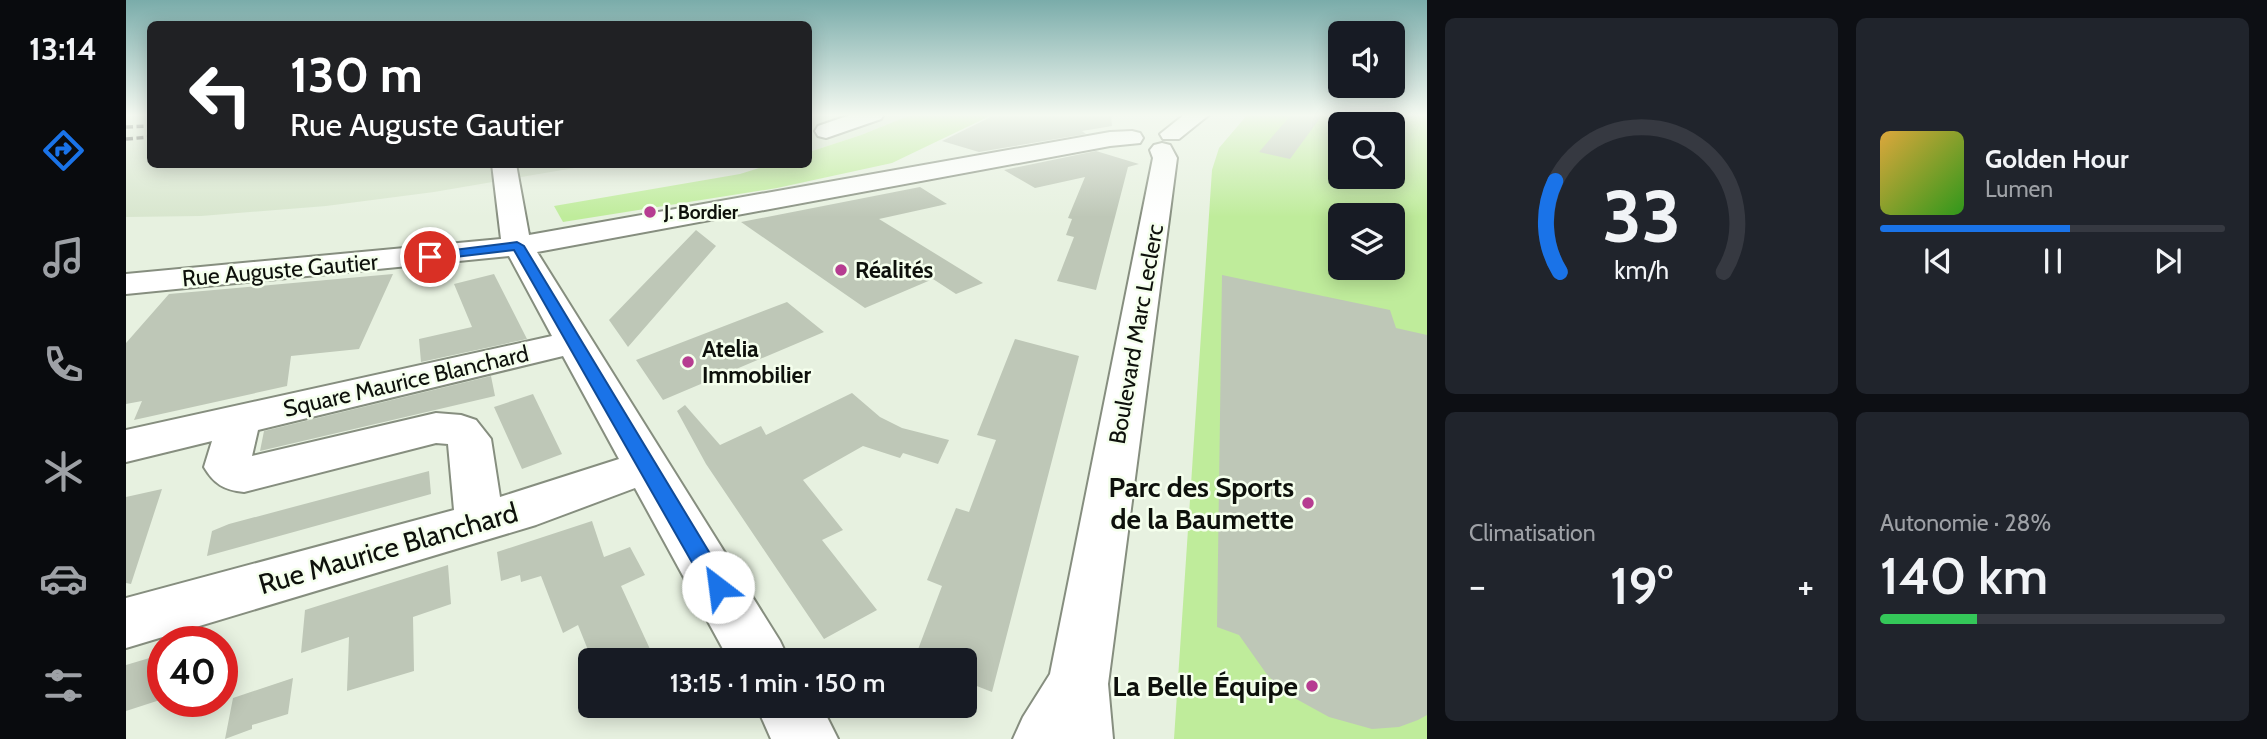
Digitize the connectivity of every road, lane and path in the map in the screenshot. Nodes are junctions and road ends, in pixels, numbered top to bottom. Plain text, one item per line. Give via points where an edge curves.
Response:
1 (1057, 148) edge
2 (1159, 148) edge
3 (505, 168) edge
4 (517, 246) junction
5 (126, 284) edge
6 (573, 342) junction
7 (239, 420) junction
8 (126, 446) edge
9 (648, 466) junction
10 (479, 522) junction
11 (126, 623) edge
12 (753, 648) edge
13 (1079, 712) edge
14 (794, 718) edge
15 (806, 739) edge
16 (1045, 739) edge

1 - 4 street, Rue Auguste Gautier
2 - 13 street, Boulevard Marc Leclerc via 1165,158
3 - 4 street
4 - 5 street, Rue Auguste Gautier
4 - 6 street
6 - 7 street, Square Maurice Blanchard
6 - 9 street
7 - 8 street, Square Maurice Blanchard
7 - 10 street via 227,467 244,475 436,428 461,430 469,439
9 - 10 street, Rue Maurice Blanchard
9 - 12 street
10 - 11 street, Rue Maurice Blanchard
13 - 16 street, Boulevard Marc Leclerc
14 - 15 street

